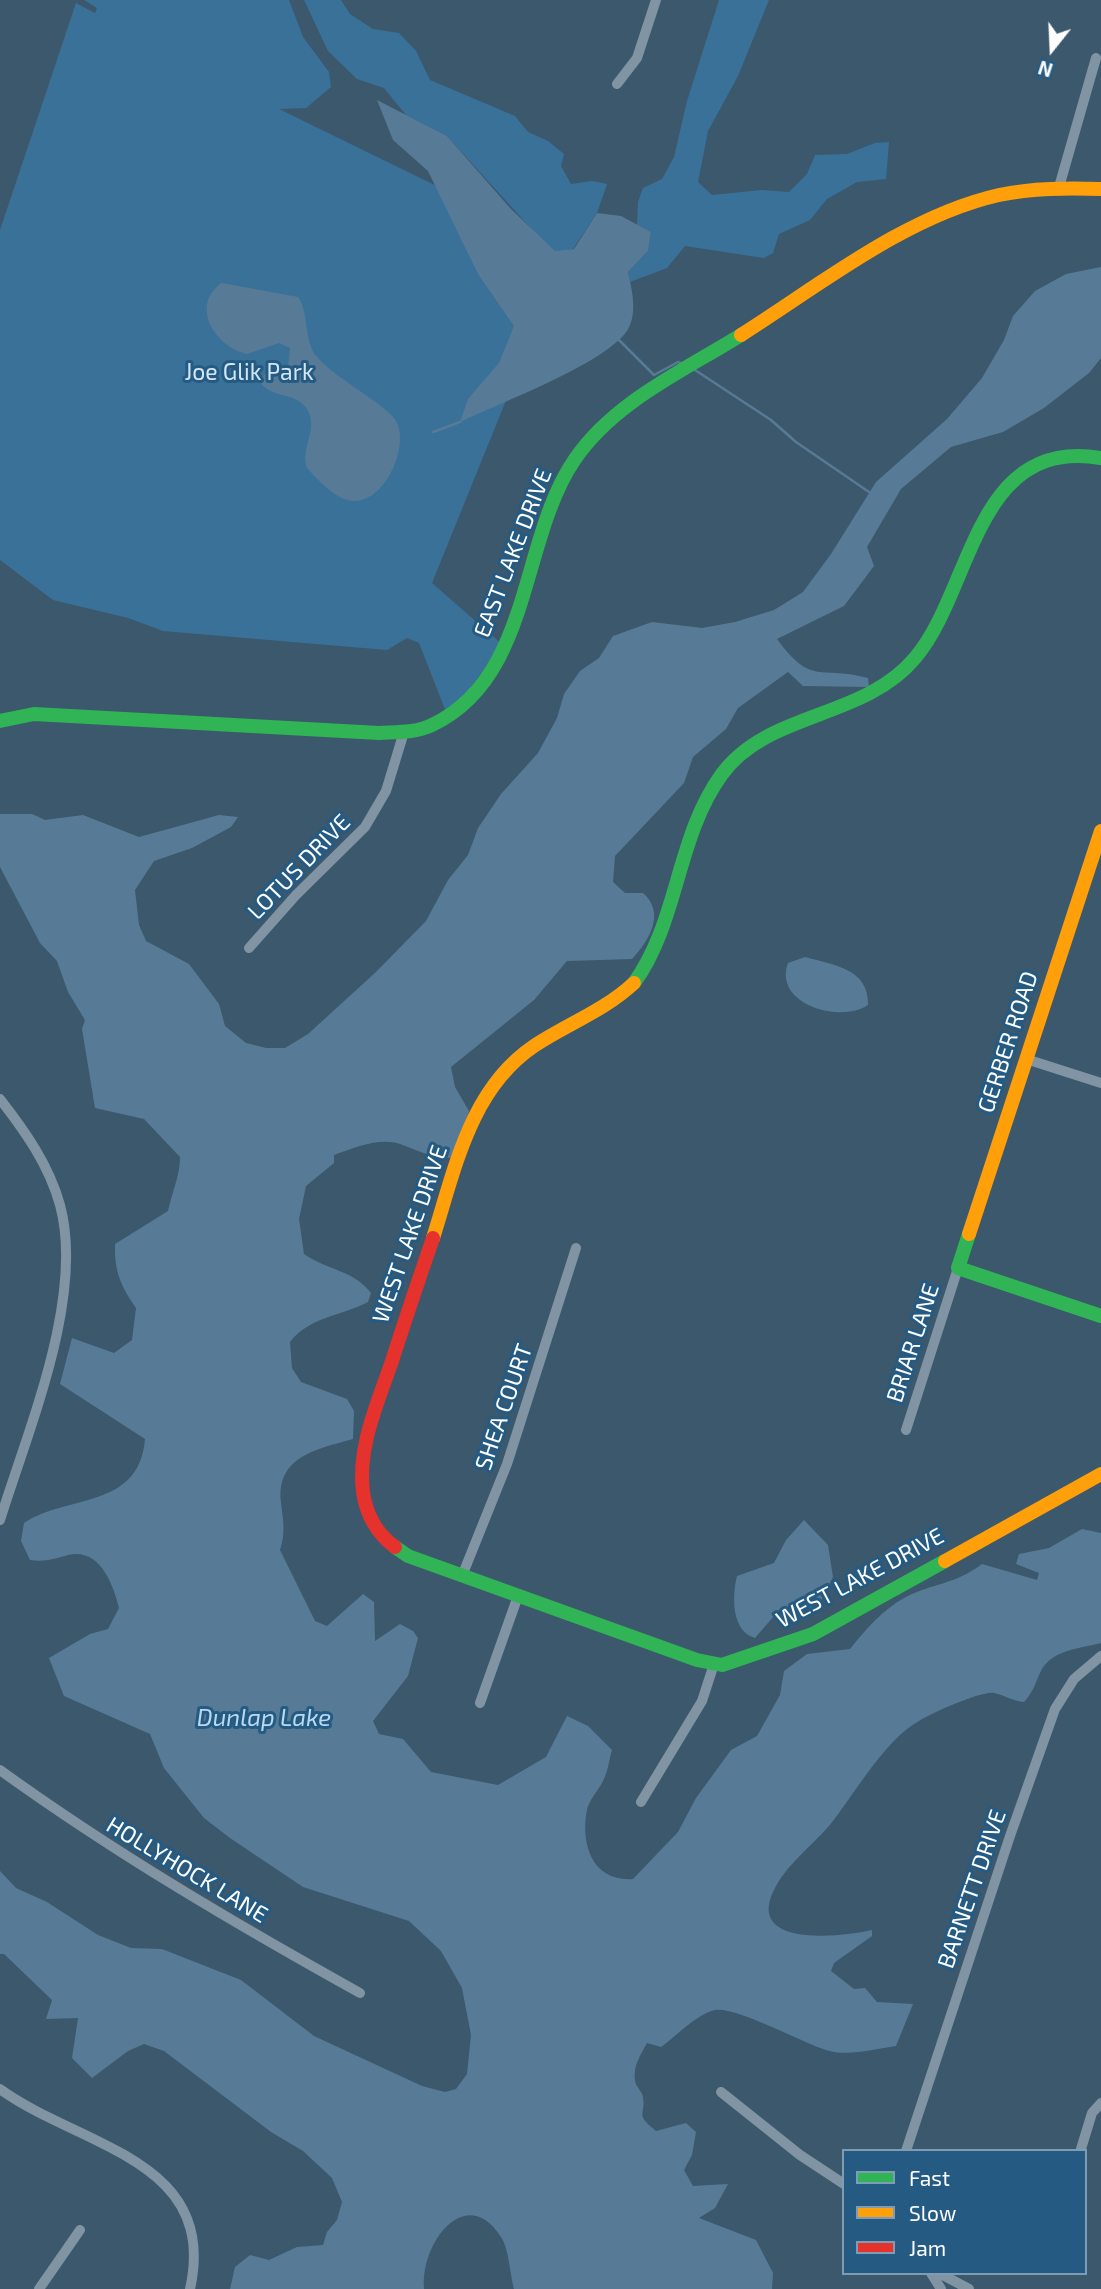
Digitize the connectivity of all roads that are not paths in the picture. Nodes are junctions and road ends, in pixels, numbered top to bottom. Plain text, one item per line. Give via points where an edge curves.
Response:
1 (656, 0) edge
2 (1096, 58) dead end
3 (617, 83) dead end
4 (1059, 187) junction
5 (1101, 189) edge
6 (1101, 458) edge
7 (0, 721) edge
8 (404, 732) junction
9 (1101, 831) edge
10 (249, 948) dead end
11 (1026, 1059) junction
12 (1101, 1083) edge
13 (0, 1099) edge
14 (576, 1248) dead end
15 (958, 1268) junction
16 (1101, 1316) edge
17 (906, 1430) dead end
18 (1101, 1475) edge
19 (0, 1520) edge
20 (463, 1576) junction
21 (518, 1596) junction
22 (1101, 1656) edge
23 (714, 1664) junction
24 (480, 1703) dead end
25 (0, 1770) edge
26 (640, 1802) dead end
27 (360, 1993) dead end
28 (0, 2089) edge
29 (721, 2092) dead end
30 (1101, 2103) edge
31 (907, 2149) edge
32 (1081, 2149) dead end
33 (842, 2183) edge
34 (80, 2230) dead end
35 (943, 2275) edge
36 (38, 2289) edge
37 (190, 2289) edge
38 (969, 2289) edge

1 - 3 street via 637,58
2 - 4 street
4 - 5 street, EAST LAKE DRIVE
4 - 8 street, EAST LAKE DRIVE via 985,197 925,221 621,410 596,434 566,475 516,614 489,673 448,717
6 - 20 street, WEST LAKE DRIVE via 1053,459 1023,474 1001,494 969,542 927,642 903,670 870,694 759,739 734,759 691,829 657,945 642,975 598,1013 519,1057 490,1088 461,1153 375,1410 362,1475 364,1507 388,1544
7 - 8 street, EAST LAKE DRIVE via 34,714
8 - 10 street, LOTUS DRIVE via 386,791 365,827
9 - 11 street, GERBER ROAD
11 - 12 street
11 - 15 street, GERBER ROAD
13 - 19 street via 32,1143 53,1184 64,1224 67,1272 60,1322
14 - 20 street, SHEA COURT via 507,1464
15 - 16 street
15 - 17 street, BRIAR LANE
18 - 23 street, WEST LAKE DRIVE via 813,1634
20 - 21 street, WEST LAKE DRIVE
21 - 23 street, WEST LAKE DRIVE
21 - 24 street
22 - 31 street, BARNETT DRIVE via 1074,1679 1055,1709
23 - 26 street via 702,1701
25 - 27 street, HOLLYHOCK LANE via 104,1844
28 - 37 street via 49,2120 150,2169 168,2185 186,2212 195,2244
29 - 33 street
30 - 32 street via 1092,2113
34 - 36 street
35 - 38 street

